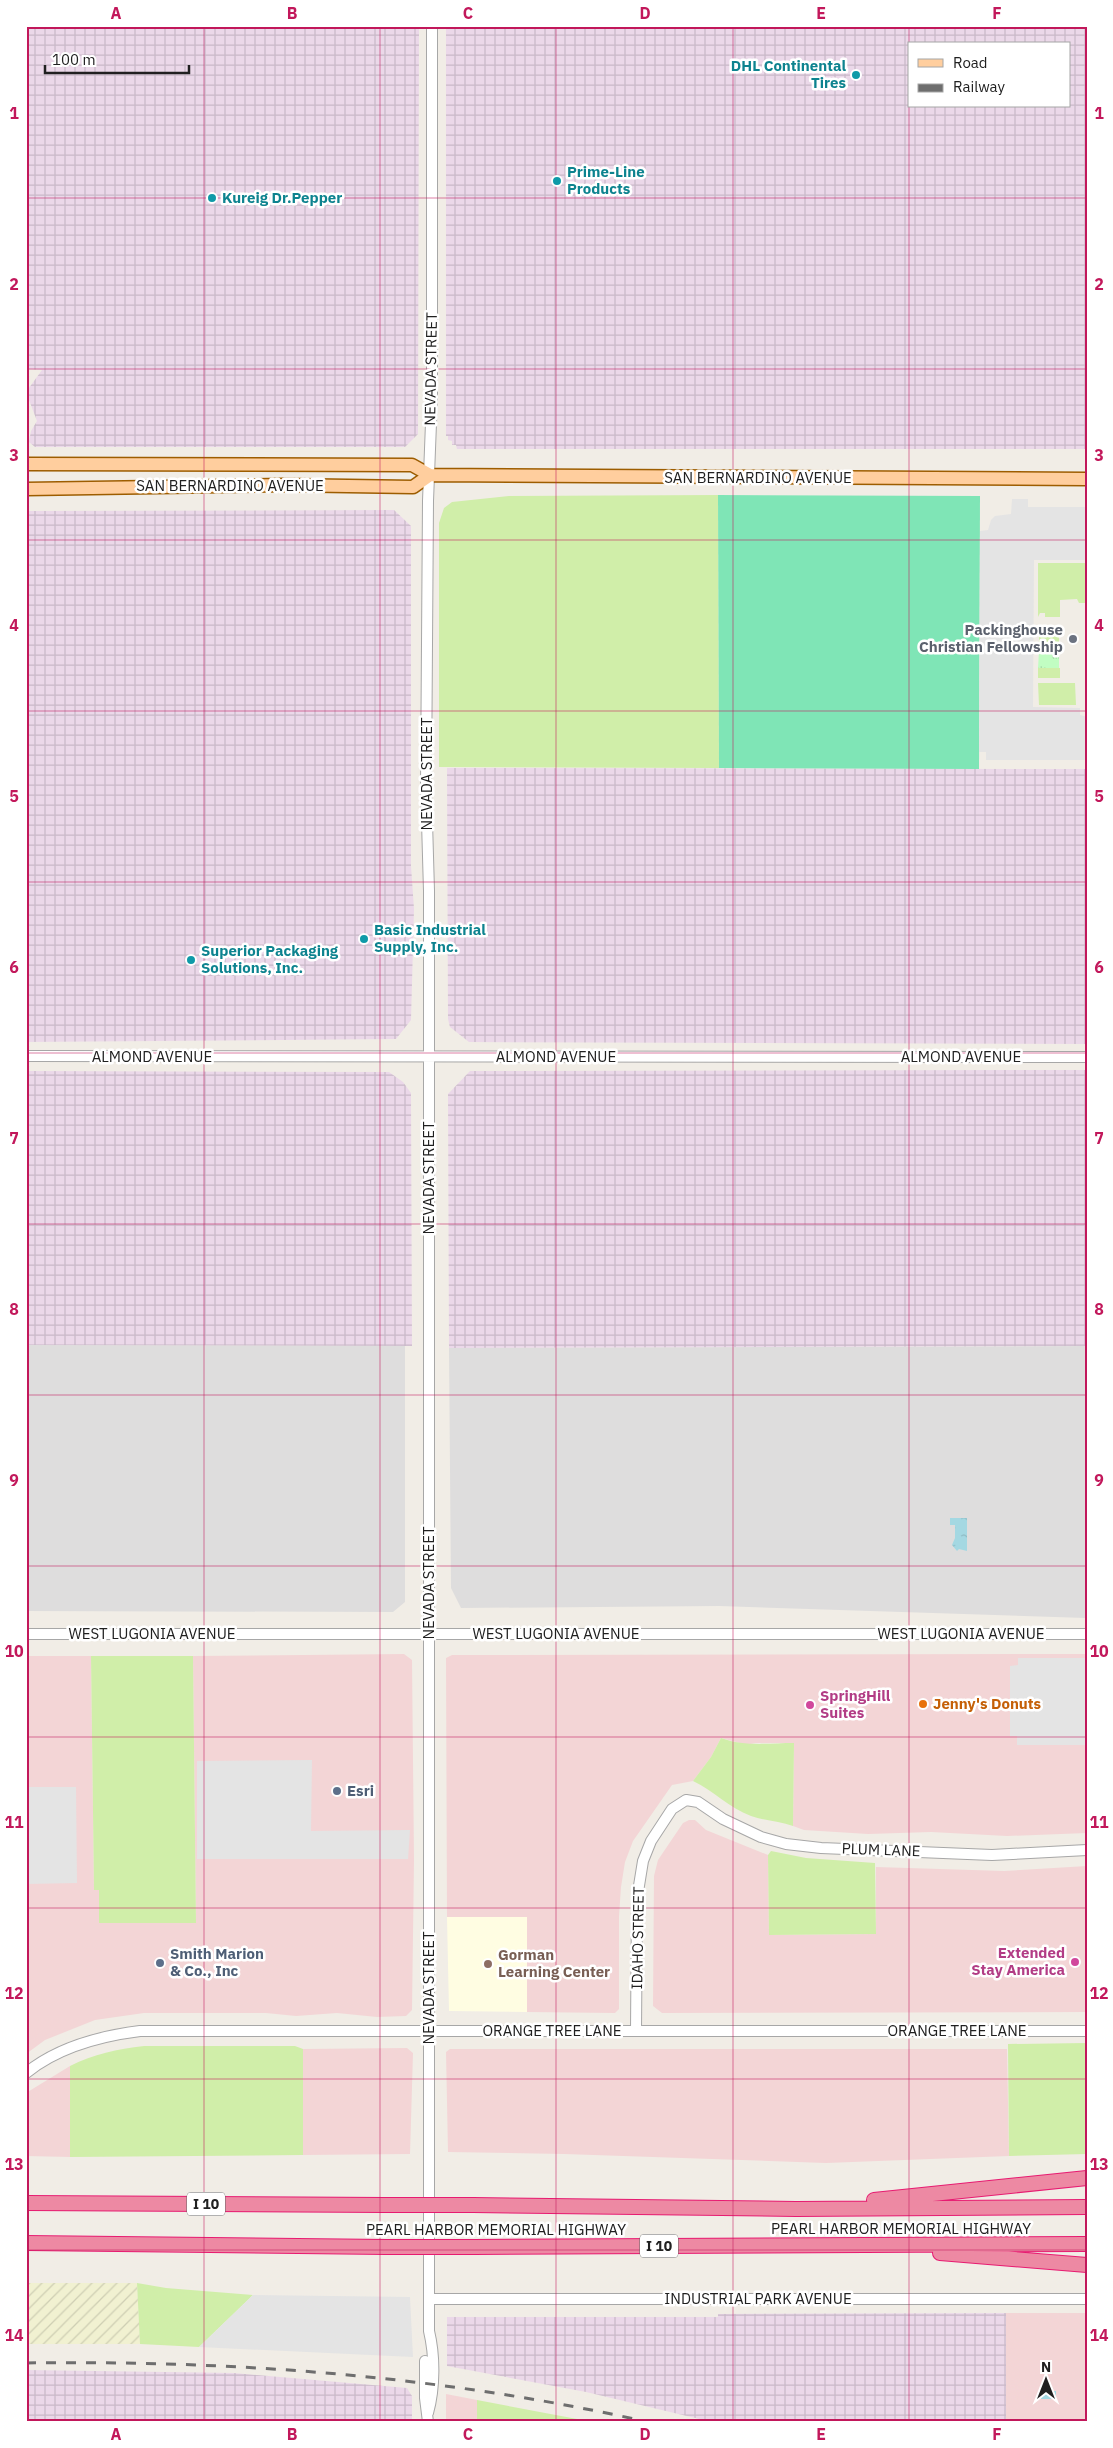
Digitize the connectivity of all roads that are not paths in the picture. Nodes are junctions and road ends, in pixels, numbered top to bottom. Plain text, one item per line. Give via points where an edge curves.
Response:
1 (432, 26) edge
2 (26, 464) edge
3 (430, 475) junction
4 (1087, 479) edge
5 (26, 489) edge
6 (26, 1056) edge
7 (429, 1057) junction
8 (1087, 1057) edge
9 (430, 1633) junction
10 (26, 1634) edge
11 (1087, 1634) edge
12 (686, 1800) joint
13 (1087, 1850) edge
14 (429, 2030) junction
15 (636, 2031) junction
16 (1087, 2031) edge
17 (26, 2073) edge
18 (1087, 2178) edge
19 (26, 2203) edge
20 (1087, 2207) edge
21 (796, 2209) junction
22 (26, 2243) edge
23 (98, 2243) junction
24 (1087, 2244) edge
25 (844, 2245) junction
26 (26, 2248) edge
27 (1087, 2265) edge
28 (430, 2299) junction
29 (1087, 2299) edge
30 (428, 2417) edge

1 - 3 street, NEVADA STREET
2 - 3 main road, SAN BERNARDINO AVENUE via 412,465
3 - 4 main road, SAN BERNARDINO AVENUE
3 - 5 main road, SAN BERNARDINO AVENUE via 413,487 283,485
3 - 7 street, NEVADA STREET via 426,777
6 - 7 street, ALMOND AVENUE
7 - 8 street, ALMOND AVENUE
7 - 9 street, NEVADA STREET
9 - 10 street, WEST LUGONIA AVENUE
9 - 11 street, WEST LUGONIA AVENUE
9 - 14 street, NEVADA STREET
12 - 13 street, PLUM LANE via 698,1802 761,1837 786,1844 992,1855
12 - 15 street, IDAHO STREET via 672,1809 651,1841 640,1877 636,1898
14 - 15 street, ORANGE TREE LANE
14 - 17 street, ORANGE TREE LANE via 140,2031 105,2037 68,2049
14 - 28 street, NEVADA STREET
15 - 16 street, ORANGE TREE LANE
18 - 21 highway
19 - 21 highway, PEARL HARBOR MEMORIAL HIGHWAY / I 10, bridge
20 - 21 highway, PEARL HARBOR MEMORIAL HIGHWAY / I 10
22 - 23 highway, PEARL HARBOR MEMORIAL HIGHWAY / I 10
23 - 25 highway, PEARL HARBOR MEMORIAL HIGHWAY / I 10, bridge via 386,2247
23 - 26 highway
24 - 25 highway, PEARL HARBOR MEMORIAL HIGHWAY / I 10
25 - 27 highway
28 - 29 street, INDUSTRIAL PARK AVENUE
28 - 30 street, NEVADA STREET via 429,2331 425,2341

